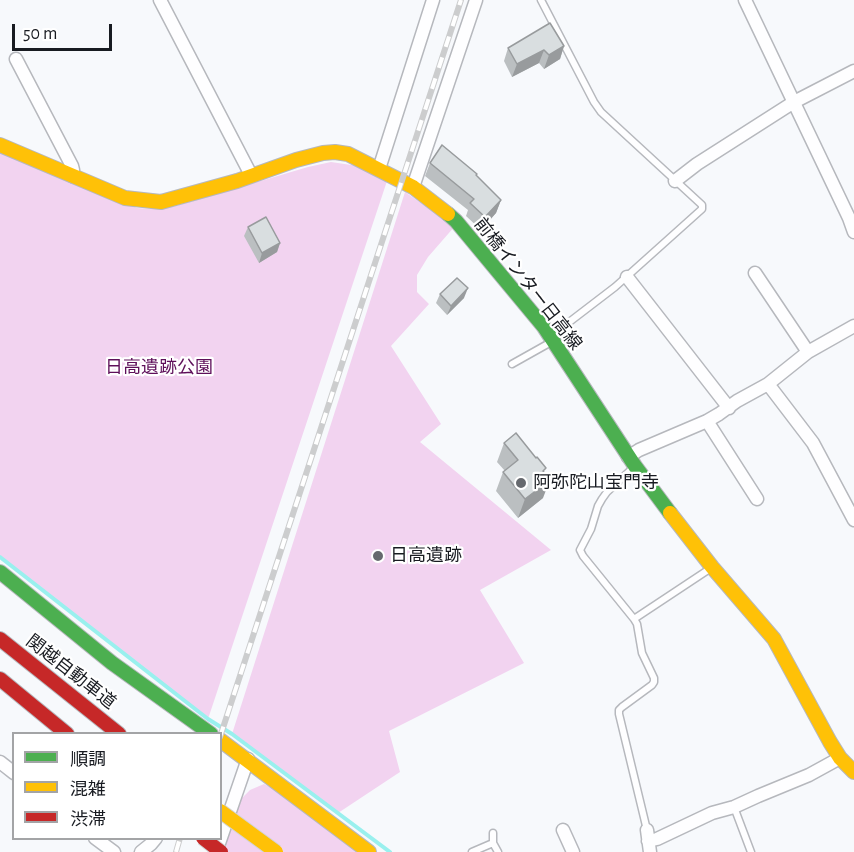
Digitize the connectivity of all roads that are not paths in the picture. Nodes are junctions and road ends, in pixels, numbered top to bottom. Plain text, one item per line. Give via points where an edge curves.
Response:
1 (160, 0) edge
2 (433, 0) edge
3 (476, 0) edge
4 (541, 0) edge
5 (745, 0) edge
6 (16, 59) dead end
7 (854, 70) edge
8 (794, 102) junction
9 (0, 145) edge
10 (379, 169) junction
11 (72, 176) junction
12 (251, 176) junction
13 (675, 181) junction
14 (413, 187) junction
15 (854, 232) edge
16 (755, 273) dead end
17 (627, 277) junction
18 (854, 326) edge
19 (552, 339) junction
20 (808, 352) junction
21 (512, 364) dead end
22 (768, 384) junction
23 (729, 408) junction
24 (707, 421) junction
25 (632, 462) junction
26 (757, 499) dead end
27 (854, 520) edge
28 (712, 567) junction
29 (0, 572) edge
30 (634, 619) junction
31 (0, 639) edge
32 (0, 679) edge
33 (195, 729) edge
34 (65, 732) edge
35 (116, 732) edge
36 (222, 741) edge
37 (248, 759) junction
38 (0, 762) edge
39 (849, 765) edge
40 (12, 771) edge
41 (734, 807) junction
42 (222, 812) edge
43 (563, 830) dead end
44 (493, 833) dead end
45 (222, 835) edge
46 (98, 840) edge
47 (154, 840) edge
48 (206, 840) edge
49 (648, 841) edge
50 (493, 843) junction
51 (114, 852) edge
52 (141, 852) edge
53 (221, 852) edge
54 (276, 852) edge
55 (369, 852) edge
56 (472, 852) edge
57 (498, 852) edge
58 (573, 852) edge
59 (751, 852) edge

1 - 12 street
2 - 10 street
3 - 14 street
4 - 13 lane via 601,112
5 - 8 street
6 - 11 street via 72,166
7 - 8 street
8 - 13 street
8 - 15 street
9 - 11 main road, 前橋インター日高線
10 - 12 main road, 前橋インター日高線 via 348,154 330,152
10 - 14 main road, 前橋インター日高線
11 - 12 main road, 前橋インター日高線 via 125,198 152,202 172,200
13 - 17 lane via 702,209
14 - 19 main road, 前橋インター日高線 via 456,221
16 - 20 street
17 - 19 lane
17 - 23 street
18 - 20 street
19 - 21 lane
19 - 25 main road, 前橋インター日高線
20 - 22 street
22 - 23 street
22 - 27 street via 813,443
23 - 24 street
24 - 25 street via 651,444
24 - 26 street
25 - 28 main road, 前橋インター日高線
25 - 30 lane via 602,499 580,550
28 - 30 lane
28 - 39 main road, 前橋インター日高線 via 774,639 830,742
29 - 33 main road
30 - 49 lane via 654,682 619,714
31 - 35 main road, 関越自動車道
32 - 34 main road
36 - 37 main road
37 - 45 street
37 - 55 main road
38 - 40 street
39 - 41 street via 808,775
41 - 49 street
41 - 59 lane
42 - 54 main road, bridge
43 - 58 street
44 - 50 lane
46 - 51 street
47 - 52 street
48 - 53 main road, bridge
50 - 56 lane
50 - 57 lane

